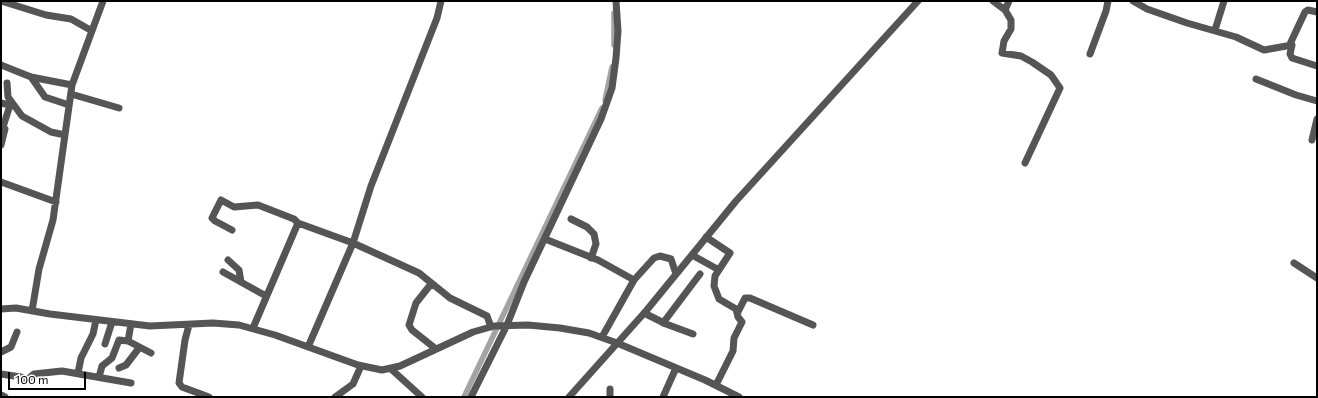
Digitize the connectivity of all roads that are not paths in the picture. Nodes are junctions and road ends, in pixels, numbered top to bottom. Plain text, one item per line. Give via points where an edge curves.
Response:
1 (1, 1) edge
2 (103, 1) edge
3 (441, 1) edge
4 (616, 1) edge
5 (918, 1) edge
6 (993, 1) edge
7 (1009, 1) edge
8 (1108, 1) edge
9 (1133, 1) edge
10 (1224, 1) edge
11 (1004, 10) junction
12 (1317, 12) edge
13 (1215, 30) junction
14 (92, 31) junction
15 (1292, 45) junction
16 (1090, 54) dead end
17 (1, 65) edge
18 (1317, 66) edge
19 (31, 77) junction
20 (1256, 79) dead end
21 (7, 83) dead end
22 (72, 85) junction
23 (71, 94) junction
24 (1317, 101) edge
25 (10, 103) junction
26 (1, 104) edge
27 (69, 105) junction
28 (119, 108) dead end
29 (1317, 119) edge
30 (65, 134) junction
31 (1312, 140) dead end
32 (1, 145) edge
33 (1025, 162) dead end
34 (1, 182) edge
35 (56, 202) junction
36 (571, 219) dead end
37 (298, 223) junction
38 (232, 230) dead end
39 (706, 237) junction
40 (545, 238) junction
41 (352, 243) junction
42 (692, 255) junction
43 (591, 258) junction
44 (228, 260) dead end
45 (1294, 263) dead end
46 (719, 270) junction
47 (223, 272) dead end
48 (676, 274) junction
49 (700, 274) dead end
50 (1317, 278) edge
51 (634, 280) junction
52 (241, 282) junction
53 (431, 284) junction
54 (266, 296) junction
55 (1, 309) edge
56 (32, 311) junction
57 (738, 312) junction
58 (644, 313) junction
59 (96, 320) junction
60 (112, 322) junction
61 (663, 323) junction
62 (131, 324) junction
63 (188, 325) junction
64 (813, 325) dead end
65 (492, 326) junction
66 (504, 326) junction
67 (253, 328) junction
68 (17, 332) dead end
69 (693, 334) dead end
70 (602, 337) junction
71 (128, 341) junction
72 (617, 343) junction
73 (105, 344) dead end
74 (308, 347) junction
75 (139, 348) junction
76 (436, 349) junction
77 (1, 352) edge
78 (151, 353) dead end
79 (362, 366) junction
80 (119, 368) dead end
81 (676, 368) junction
82 (391, 369) junction
83 (78, 373) junction
84 (1, 374) edge
85 (99, 377) junction
86 (131, 383) dead end
87 (716, 385) junction
88 (1, 395) edge
89 (5, 397) edge
90 (209, 397) edge
91 (335, 397) edge
92 (422, 397) edge
93 (471, 397) edge
94 (570, 397) edge
95 (663, 397) edge
96 (740, 397) edge

1 - 14 street via 46,15 71,19
2 - 14 street
3 - 41 street via 437,18
4 - 40 street via 618,31 612,88 598,126
5 - 39 street
6 - 11 street
7 - 11 street
8 - 16 street
9 - 13 street via 1187,23
10 - 13 street
11 - 33 street via 1011,20 1011,26 1002,52 1021,56 1032,62 1051,75 1060,88
12 - 15 street via 1305,12 1290,44
13 - 15 street via 1264,50
14 - 22 street
15 - 18 street via 1292,58
17 - 19 street
19 - 22 street
19 - 27 street via 45,97
20 - 24 street
21 - 25 street
22 - 23 street
23 - 27 street
23 - 28 street
25 - 26 street
25 - 30 street via 26,119 51,132
25 - 32 street via 3,126 5,129
27 - 30 street
29 - 31 street
30 - 35 street
34 - 35 street
35 - 56 street
36 - 43 street via 587,227 594,234 596,244
37 - 38 street via 294,219 258,205 234,207 221,200 212,218
37 - 41 street
37 - 54 street
39 - 42 street
39 - 46 street via 730,253
40 - 43 street
40 - 66 street
41 - 53 street via 419,273
41 - 74 street
42 - 46 street
42 - 48 street
43 - 51 street
44 - 52 street via 239,270
45 - 50 street
46 - 57 street via 714,280 717,296
47 - 52 street
48 - 51 street via 671,259 660,256 654,258
48 - 58 street
49 - 61 street
51 - 70 street
52 - 54 street
53 - 65 street via 450,298 488,316
53 - 76 street via 416,304 409,325
54 - 67 street
55 - 56 street
56 - 59 street
57 - 64 street via 745,298 750,298
57 - 87 street via 742,324 734,338 733,351
58 - 61 street
58 - 72 street
59 - 60 street
59 - 83 street
60 - 62 street
60 - 73 street
61 - 69 street
62 - 63 street via 162,327
62 - 71 street
63 - 67 street via 225,323
63 - 90 street via 179,383 182,387
65 - 66 street
65 - 76 street
66 - 70 street via 560,328
66 - 93 street
67 - 74 street
68 - 77 street via 11,347
70 - 72 street
71 - 75 street
71 - 85 street via 118,341 112,358 102,366
72 - 81 street
72 - 94 street
74 - 79 street
75 - 78 street
75 - 80 street via 126,365
76 - 82 street
79 - 82 street
79 - 91 street via 353,384
81 - 87 street
81 - 95 street
82 - 92 street
83 - 84 street via 44,372 34,374 27,380
83 - 85 street
85 - 86 street
87 - 96 street
88 - 89 street

